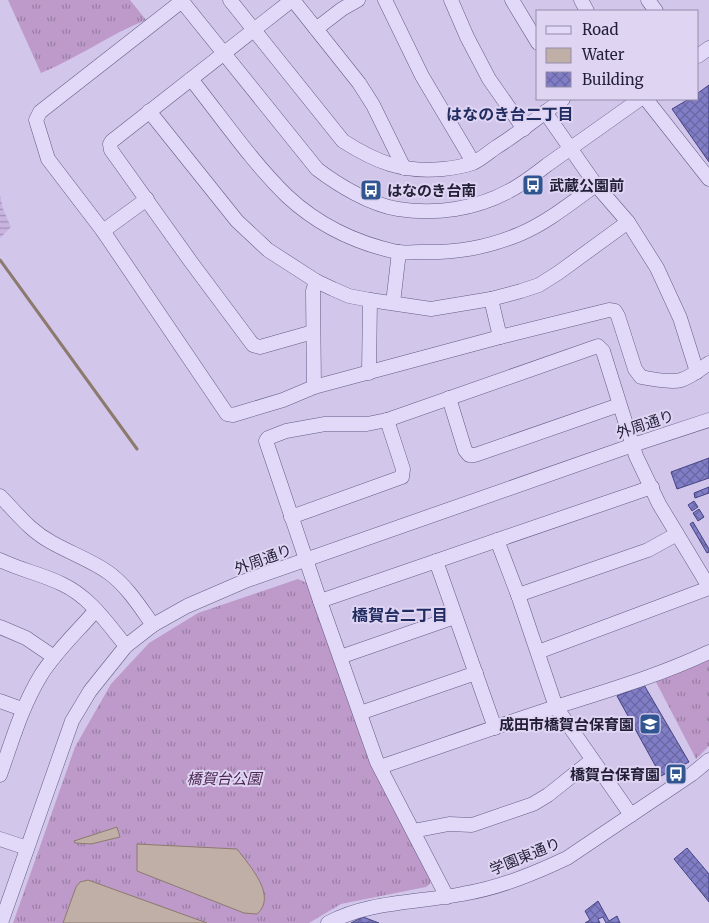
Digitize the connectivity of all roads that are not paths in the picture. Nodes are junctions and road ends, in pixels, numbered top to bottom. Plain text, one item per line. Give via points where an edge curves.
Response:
1 (230, 0) edge
2 (292, 0) edge
3 (358, 0) edge
4 (385, 0) edge
5 (451, 0) edge
6 (512, 0) edge
7 (182, 1) edge
8 (316, 29) junction
9 (255, 30) junction
10 (536, 40) edge
11 (224, 52) junction
12 (191, 79) junction
13 (562, 100) edge
14 (639, 100) edge
15 (647, 100) edge
16 (150, 111) junction
17 (546, 112) junction
18 (524, 129) junction
19 (571, 148) junction
20 (474, 162) junction
21 (404, 168) junction
22 (709, 179) edge
23 (596, 185) junction
24 (147, 199) junction
25 (628, 222) junction
26 (103, 231) junction
27 (400, 252) junction
28 (316, 281) junction
29 (491, 299) junction
30 (370, 300) junction
31 (393, 303) junction
32 (313, 332) junction
33 (500, 337) junction
34 (709, 363) edge
35 (369, 372) junction
36 (697, 372) junction
37 (314, 387) junction
38 (449, 398) junction
39 (619, 405) junction
40 (387, 420) junction
41 (709, 420) edge
42 (633, 445) junction
43 (652, 487) junction
44 (0, 496) edge
45 (291, 517) junction
46 (677, 534) junction
47 (497, 540) junction
48 (0, 560) edge
49 (306, 560) junction
50 (436, 561) junction
51 (709, 588) edge
52 (518, 595) junction
53 (320, 601) junction
54 (96, 610) junction
55 (456, 617) junction
56 (153, 625) junction
57 (0, 628) edge
58 (126, 646) junction
59 (538, 652) junction
60 (709, 652) edge
61 (54, 657) junction
62 (340, 657) junction
63 (476, 674) junction
64 (0, 701) edge
65 (556, 707) junction
66 (22, 709) junction
67 (360, 713) junction
68 (495, 728) junction
69 (592, 760) junction
70 (709, 760) edge
71 (380, 768) junction
72 (1, 771) edge
73 (631, 815) junction
74 (413, 831) junction
75 (0, 839) edge
76 (27, 848) junction
77 (447, 897) junction
78 (1, 923) edge
79 (328, 923) edge

1 - 9 street
2 - 8 street
2 - 9 street
3 - 8 street
4 - 20 street via 422,76
5 - 18 street via 489,79
6 - 10 street
7 - 11 street
7 - 26 street via 40,112 36,120 48,159
8 - 21 street via 364,90
9 - 11 street
9 - 21 street via 343,141 384,163
11 - 12 street
11 - 19 street via 317,169 361,196 397,209 459,209 483,203 510,191
12 - 16 street
12 - 27 street via 264,170 298,206 344,235
13 - 17 street
14 - 19 street
15 - 22 street
16 - 24 street via 110,144 111,150
16 - 28 street via 237,221 268,250
17 - 18 street
17 - 19 street
18 - 20 street
19 - 23 street
20 - 21 street via 451,168
23 - 25 street
23 - 27 street via 541,223 496,243 459,252
24 - 26 street
24 - 32 street via 253,344 260,347
25 - 29 street via 539,285
25 - 36 street via 657,268 680,318
26 - 37 street via 227,414 283,400
27 - 31 street
28 - 30 street via 349,296
28 - 32 street
29 - 31 street via 431,309
29 - 33 street
30 - 31 street
30 - 35 street
32 - 37 street
33 - 35 street
33 - 36 street via 615,311 635,369 641,377 681,380
34 - 36 street
35 - 37 street
38 - 39 street via 469,455
38 - 39 street via 598,346 603,351
38 - 40 street
39 - 42 street
40 - 45 street via 403,469 402,478
40 - 45 street via 367,424 325,424 286,431 268,438 266,441
41 - 42 street, 外周通り
42 - 43 street
42 - 49 street, 外周通り
43 - 46 street
43 - 47 street
44 - 56 street via 39,535 110,573 124,586
45 - 49 street
46 - 51 street
46 - 52 street via 648,550
47 - 50 street
47 - 52 street
48 - 54 street via 62,583
49 - 53 street
49 - 56 street, 外周通り via 203,599
50 - 53 street
50 - 55 street
51 - 59 street
52 - 59 street
53 - 62 street
54 - 58 street
54 - 61 street
55 - 62 street
55 - 63 street
56 - 58 street, 外周通り
57 - 61 street via 26,638
58 - 76 street, 外周通り via 90,691 72,720
59 - 65 street
60 - 65 street via 619,688
61 - 66 street
62 - 67 street
63 - 67 street
63 - 68 street
64 - 66 street
65 - 68 street
65 - 69 street
66 - 72 street
67 - 71 street
68 - 71 street
69 - 73 street
69 - 74 street via 532,804 472,825 449,824
70 - 73 street, 学園東通り
71 - 74 street
73 - 77 street, 学園東通り via 567,858 545,868 511,883
74 - 77 street
75 - 76 street
76 - 78 street, 外周通り
77 - 79 street, 学園東通り via 370,908

